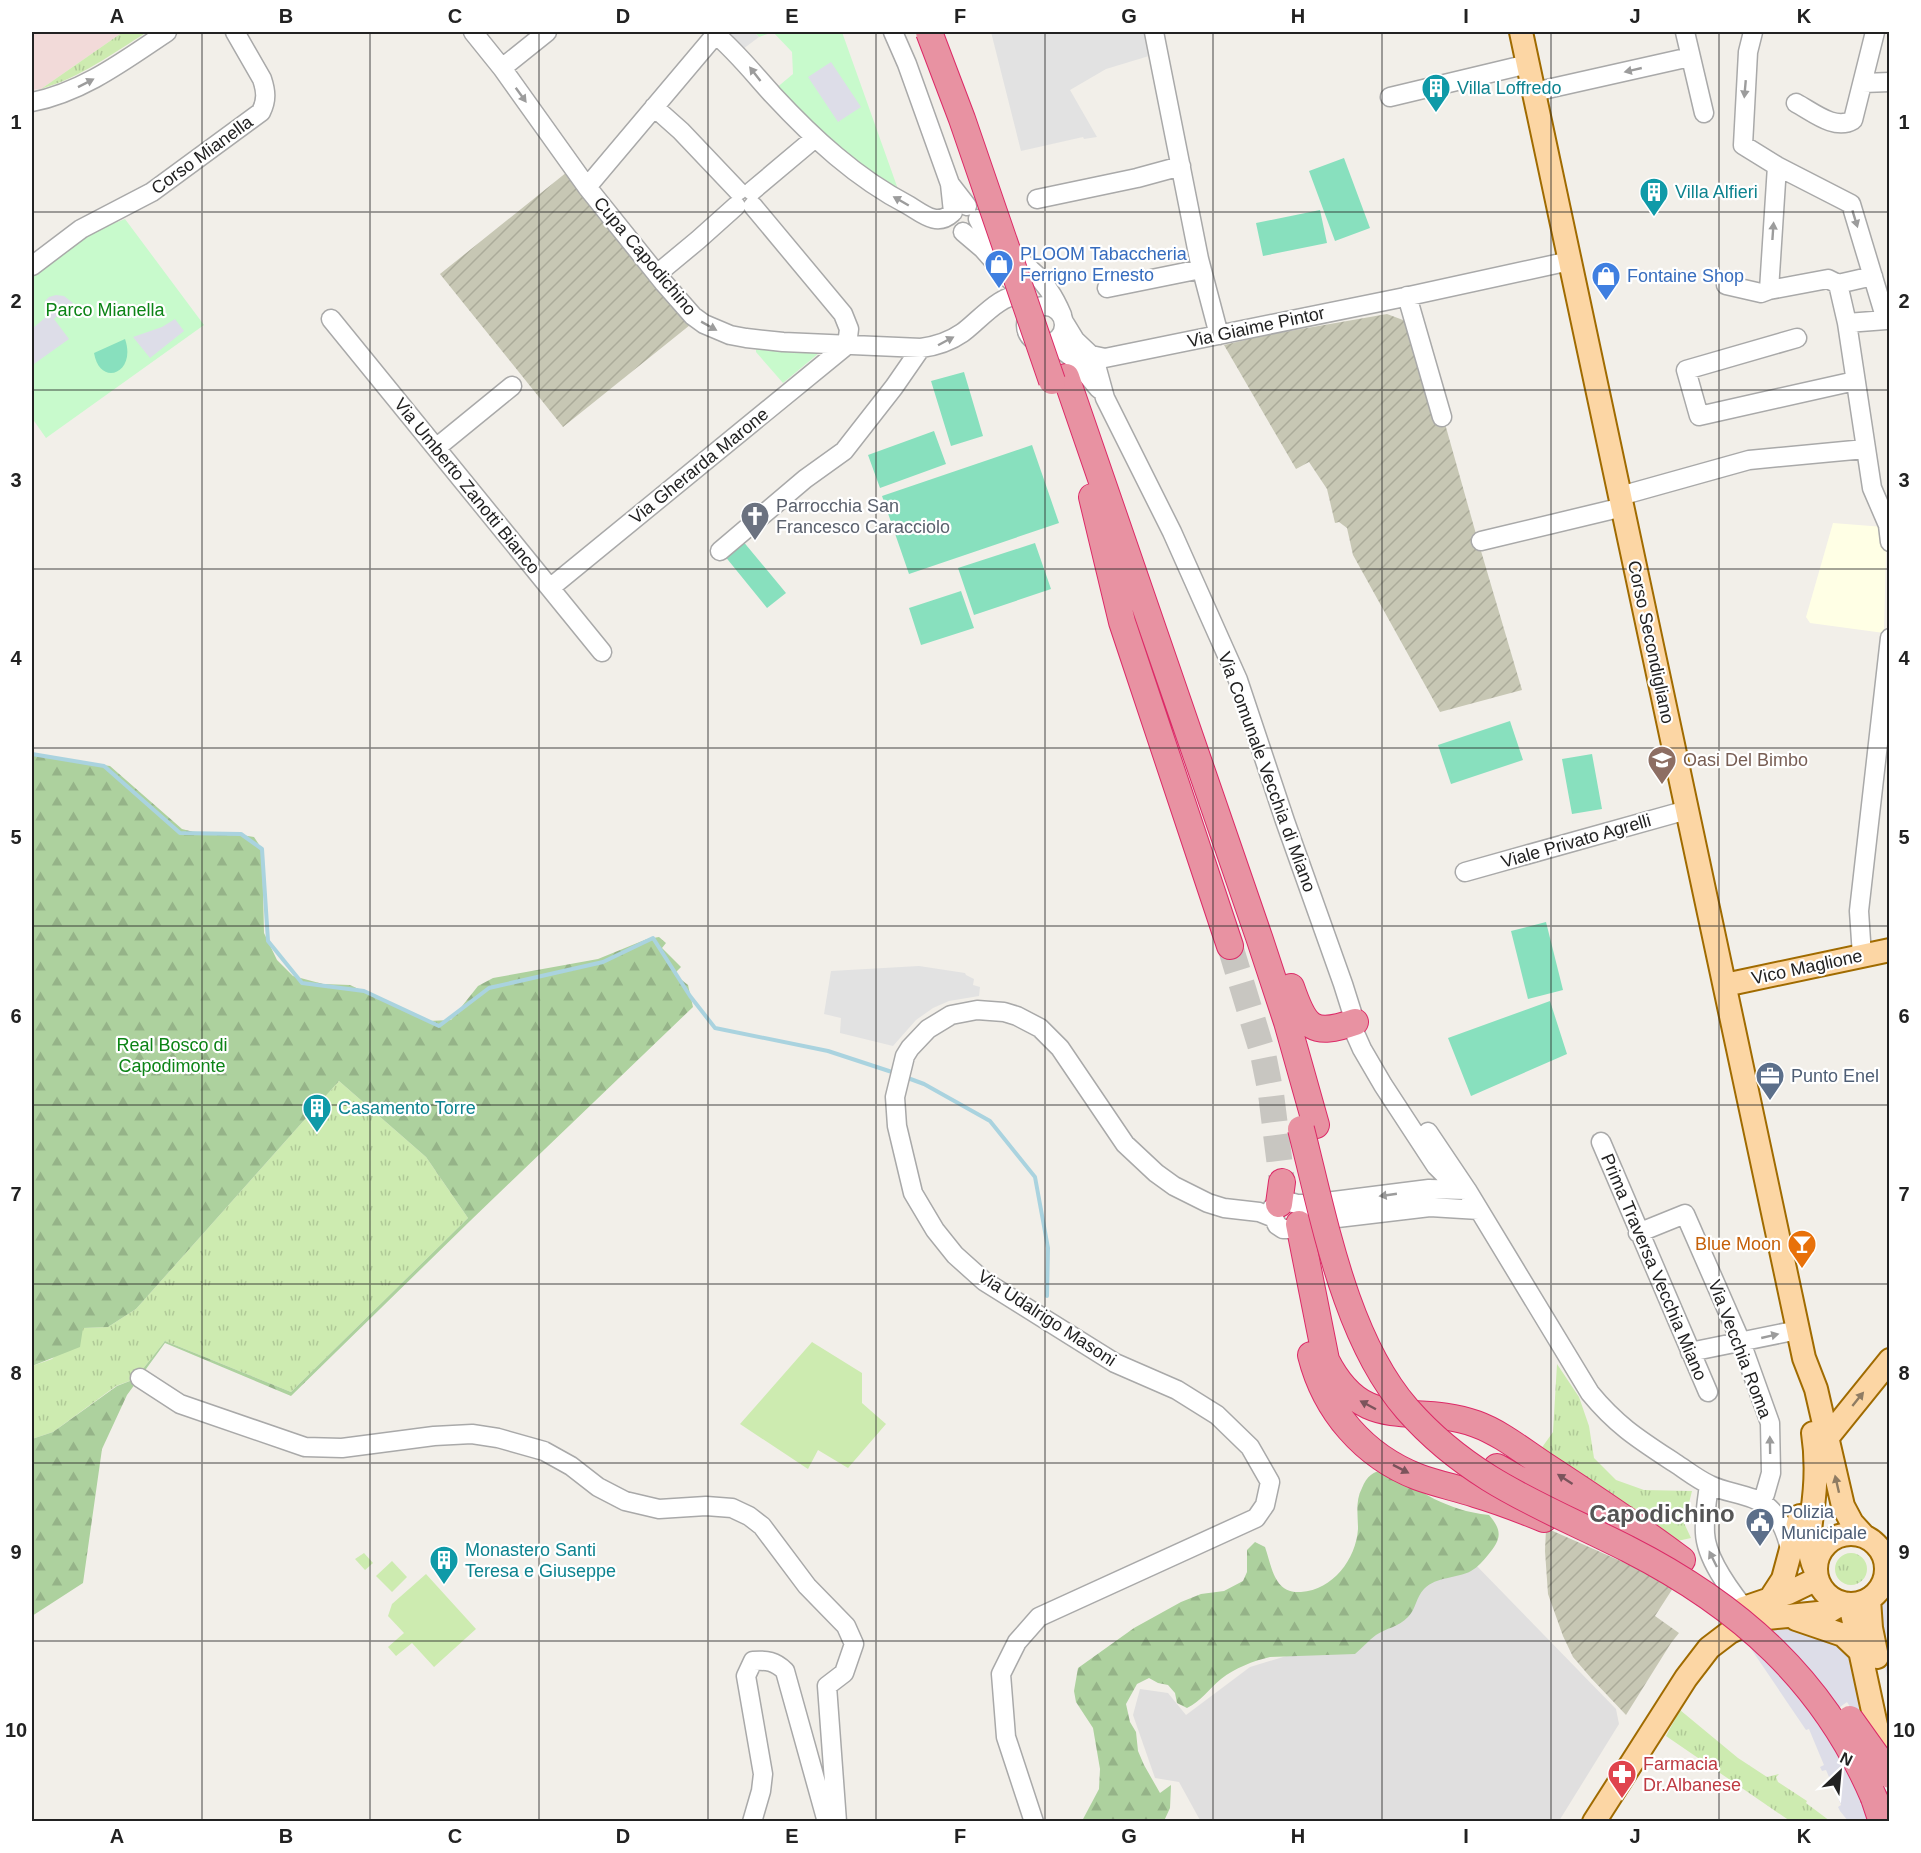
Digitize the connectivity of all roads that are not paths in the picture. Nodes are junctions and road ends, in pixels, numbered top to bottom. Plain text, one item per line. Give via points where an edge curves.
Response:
1 (167, 32) edge
2 (235, 32) edge
3 (473, 32) edge
4 (547, 32) edge
5 (893, 32) edge
6 (929, 32) edge
7 (946, 32) edge
8 (1154, 32) edge
9 (1521, 32) edge
10 (1685, 32) edge
11 (1753, 32) edge
12 (1875, 32) edge
13 (715, 33) edge
14 (1690, 57) junction
15 (1528, 64) junction
16 (502, 68) junction
17 (1890, 82) edge
18 (1863, 83) junction
19 (1534, 92) junction
20 (1390, 97) dead end
21 (32, 102) edge
22 (1796, 103) dead end
23 (654, 107) junction
24 (1704, 113) dead end
25 (815, 138) junction
26 (1181, 166) junction
27 (1777, 166) junction
28 (587, 187) junction
29 (745, 199) junction
30 (1037, 199) dead end
31 (962, 212) junction
32 (1570, 261) junction
33 (32, 266) edge
34 (1201, 269) junction
35 (657, 274) junction
36 (1873, 276) junction
37 (1838, 284) junction
38 (1726, 285) dead end
39 (1107, 288) dead end
40 (1769, 290) junction
41 (1407, 296) junction
42 (1022, 297) junction
43 (1027, 318) junction
44 (1063, 319) junction
45 (1888, 319) edge
46 (332, 320) dead end
47 (1847, 323) junction
48 (1219, 336) junction
49 (1797, 338) dead end
50 (1053, 343) junction
51 (847, 345) junction
52 (921, 348) junction
53 (1082, 367) junction
54 (1855, 381) junction
55 (512, 386) dead end
56 (1442, 417) dead end
57 (436, 448) junction
58 (1865, 449) junction
59 (1881, 486) edge
60 (1099, 495) junction
61 (1622, 502) junction
62 (1481, 541) dead end
63 (1890, 542) edge
64 (720, 551) dead end
65 (550, 588) junction
66 (1890, 638) edge
67 (602, 652) dead end
68 (1882, 785) edge
69 (1687, 810) junction
70 (1466, 872) dead end
71 (1230, 946) tunnel mouth
72 (1890, 950) edge
73 (1862, 956) junction
74 (1725, 985) junction
75 (1355, 1022) junction
76 (1309, 1127) junction
77 (1601, 1142) dead end
78 (1436, 1167) junction
79 (1467, 1190) junction
80 (1430, 1198) junction
81 (1479, 1210) junction
82 (1284, 1216) junction
83 (1638, 1233) junction
84 (1798, 1330) junction
85 (1741, 1342) junction
86 (1690, 1352) junction
87 (1804, 1358) junction
88 (1890, 1360) edge
89 (140, 1378) dead end
90 (1708, 1392) dead end
91 (1827, 1437) junction
92 (1816, 1466) junction
93 (1710, 1485) junction
94 (1758, 1500) junction
95 (1877, 1543) edge
96 (1628, 1549) junction
97 (1791, 1553) junction
98 (1682, 1560) junction
99 (1816, 1575) junction
100 (1866, 1597) edge
101 (1770, 1599) junction
102 (1744, 1608) junction
103 (1788, 1616) junction
104 (1862, 1653) junction
105 (1890, 1713) edge
106 (1890, 1775) edge
107 (1882, 1802) edge
108 (752, 1821) edge
109 (827, 1821) edge
110 (837, 1821) edge
111 (1034, 1821) edge
112 (1577, 1821) edge
113 (1594, 1821) edge

21 -> 1 street via 93,80
2 - 33 street, Corso Mianella via 262,79 266,102 261,112 152,192 81,229
3 - 16 street, Cupa Capodichino
4 - 16 street
5 - 31 street
6 - 53 highway, bridge via 963,119
7 - 53 highway
8 - 26 street
9 - 15 main road, Corso Secondigliano
10 - 14 street
11 -> 27 street via 1748,52 1743,145
12 - 18 street
13 - 23 street
25 -> 13 street
14 -> 19 street
14 - 24 street
15 - 19 main road, Corso Secondigliano
15 - 20 street
16 -> 28 street, Cupa Capodichino
17 - 18 street
18 - 22 street via 1855,118 1846,124 1830,122
19 - 32 main road, Corso Secondigliano
23 - 28 street
23 - 29 street
25 - 29 street
31 -> 25 street via 936,220 843,163
26 - 30 street
26 - 34 street
27 -> 36 street via 1851,204
40 -> 27 street
28 - 35 street, Cupa Capodichino
29 - 35 street
29 - 51 street via 843,314 849,329
31 - 42 street, Via Comunale Vecchia di Miano via 972,230 963,232 1009,277
31 - 44 street, Via Comunale Vecchia di Miano via 1043,281
32 - 41 street, Via Giaime Pintor
32 - 61 main road, Corso Secondigliano
34 - 39 street
34 - 48 street
35 -> 51 street, Cupa Capodichino via 693,316 718,331 746,338
36 - 37 street
36 - 45 street
37 - 40 street via 1828,279
37 - 47 street
38 - 40 street via 1761,293
41 - 48 street, Via Giaime Pintor
41 - 56 street
42 - 43 street, Via Comunale Vecchia di Miano
52 -> 42 street, Cupa Capodichino via 938,346 961,333 1010,296
43 - 44 street via 1034,309 1046,306 1058,310
43 - 50 street, Via Comunale Vecchia di Miano via 1027,330 1034,340 1046,345
44 - 50 street via 1062,334
44 - 53 street, Via Comunale Vecchia di Miano via 1076,340
45 - 47 street
46 - 57 street, Via Umberto Zanotti Bianco
47 - 54 street
48 - 53 street, Via Giaime Pintor
49 - 54 street via 1686,370 1699,416
50 - 53 street, Via Comunale Vecchia di Miano
51 - 52 street, Cupa Capodichino
51 - 65 street, Via Gherarda Marone
52 - 64 street via 843,451
53 - 60 highway
53 - 75 street, Via Comunale Vecchia di Miano via 1105,398 1172,532 1238,680
54 - 58 street
55 - 57 street
57 - 65 street, Via Umberto Zanotti Bianco
58 - 59 street
58 - 61 street via 1749,460
59 - 63 street
60 - 71 highway via 1122,622
60 - 75 highway via 1162,613 1300,1014 1318,1028
60 - 76 highway via 1260,940 1287,1022
61 - 62 street
61 - 69 main road, Corso Secondigliano
65 - 67 street, Via Umberto Zanotti Bianco
66 - 68 street via 1881,700
68 - 73 street via 1859,911
69 - 70 street, Viale Privato Agrelli
69 - 74 main road, Corso Secondigliano
72 - 73 main road, Vico Maglione
73 - 74 main road, Vico Maglione
74 - 84 main road, Corso Secondigliano
75 - 78 street, Via Comunale Vecchia di Miano via 1354,1031 1362,1049
75 - 79 street, Via Comunale Vecchia di Miano via 1365,1030
76 - 96 highway, bridge via 1329,1236 1351,1310 1374,1361 1406,1408 1445,1448 1489,1480
76 - 98 highway via 1365,1304 1387,1354 1418,1398 1455,1436 1497,1467
77 - 83 street, Prima Traversa Vecchia Miano
78 - 79 street, Via Comunale Vecchia di Miano
78 - 80 street via 1439,1176
79 - 80 street, Via Udalrigo Masoni
79 - 81 street, Via Comunale Vecchia di Miano
80 - 81 street, Via Udalrigo Masoni
80 - 82 street, Via Udalrigo Masoni
81 - 93 street, Via Comunale Vecchia di Miano via 1590,1394 1605,1412 1628,1433
82 -> 96 highway, bridge via 1315,1372 1330,1403 1354,1435 1384,1460 1419,1477 1504,1503
98 -> 82 highway via 1479,1425 1446,1416 1390,1413 1351,1394 1326,1360
82 - 111 street, Via Udalrigo Masoni via 1208,1203 1156,1173 1125,1144 1060,1048 1040,1028 1017,1016 977,1010 951,1015 928,1029 905,1056 895,1097 897,1126 913,1193 934,1230 955,1255 984,1281 1114,1363 1178,1390 1217,1415 1250,1447 1270,1482 1265,1505 1256,1518 1039,1617 1017,1642 1001,1674 1006,1737
83 - 85 street, Via Vecchia Roma via 1685,1214
83 - 86 street, Prima Traversa Vecchia Miano
85 -> 84 street
84 - 87 main road, Corso Secondigliano
85 - 86 street
94 -> 85 street, Via Vecchia Roma via 1765,1494 1771,1473 1770,1423
86 - 90 street, Prima Traversa Vecchia Miano
87 - 91 main road, Corso Secondigliano
87 - 92 main road, Corso Secondigliano
91 -> 88 main road
89 - 110 street via 180,1404 305,1447 342,1448 434,1436 490,1436 544,1451 625,1501 659,1509 732,1508 749,1516 846,1626 854,1644 844,1673 827,1686
95 -> 91 main road, Corso Secondigliano via 1852,1523 1843,1506
92 - 97 main road
92 - 99 main road, Corso Secondigliano via 1808,1542
93 - 94 street, Via Comunale Vecchia di Miano
102 -> 93 street via 1708,1548 1705,1532
94 - 97 street via 1786,1532
95 - 99 main road via 1845,1534 1829,1541 1819,1554
95 - 100 main road via 1884,1556 1886,1575
96 - 107 highway, bridge via 1719,1604 1764,1641 1832,1719
97 - 101 main road via 1784,1579
98 - 106 highway, bridge via 1728,1591 1774,1630 1809,1667
99 - 100 main road via 1825,1593
99 - 101 main road via 1788,1593
100 - 103 main road via 1828,1612
100 - 104 main road
100 - 105 main road
101 - 102 main road
102 - 112 main road via 1709,1628 1687,1651
103 - 104 main road via 1843,1635
103 - 113 main road via 1752,1621 1709,1648
104 - 107 main road
108 - 109 street via 763,1774 746,1676 753,1661 770,1660 785,1671

